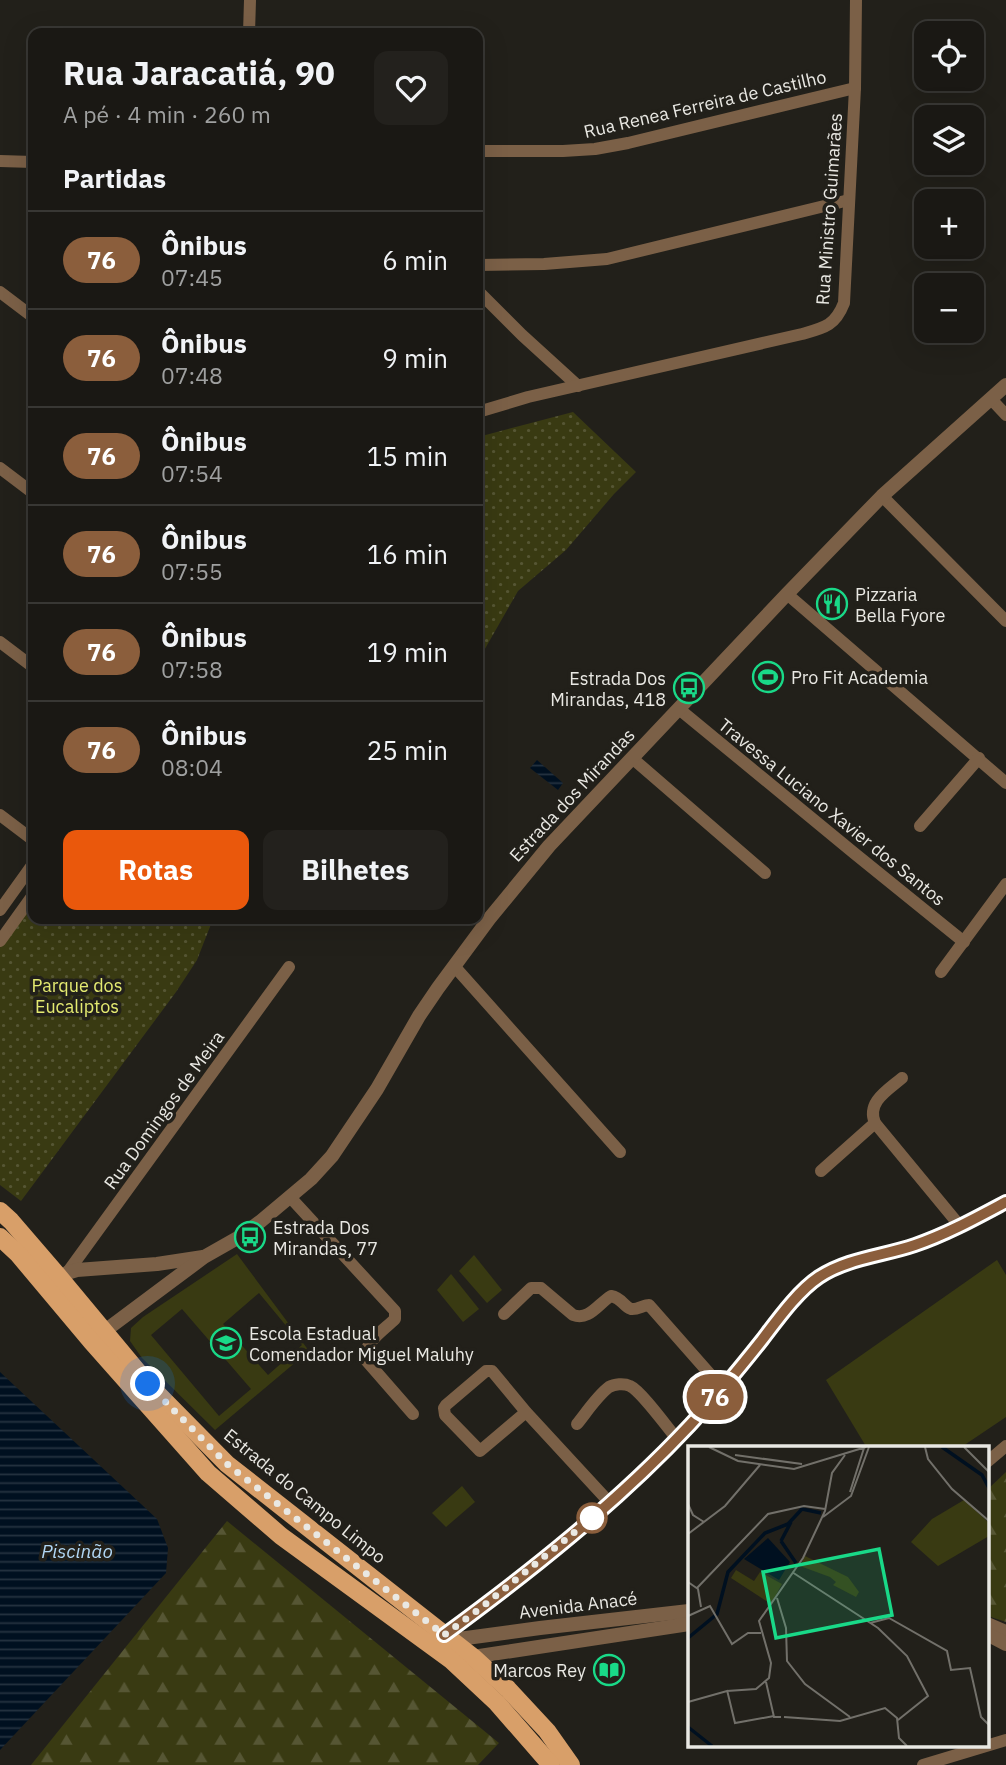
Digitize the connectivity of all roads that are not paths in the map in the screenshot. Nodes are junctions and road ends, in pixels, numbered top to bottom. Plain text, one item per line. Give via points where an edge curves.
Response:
1 (250, 0) edge
2 (856, 0) edge
3 (249, 28) edge
4 (855, 88) junction
5 (483, 151) edge
6 (0, 161) edge
7 (28, 162) edge
8 (849, 200) junction
9 (483, 265) edge
10 (0, 292) edge
11 (483, 296) edge
12 (28, 313) edge
13 (1006, 385) edge
14 (578, 386) junction
15 (991, 399) junction
16 (483, 410) edge
17 (1006, 415) edge
18 (0, 468) edge
19 (28, 489) edge
20 (882, 496) junction
21 (787, 594) junction
22 (1006, 621) edge
23 (0, 642) edge
24 (28, 663) edge
25 (679, 709) junction
26 (632, 758) junction
27 (979, 758) junction
28 (1006, 783) edge
29 (0, 815) edge
30 (920, 826) dead end
31 (28, 836) edge
32 (28, 871) edge
33 (765, 873) dead end
34 (1006, 884) edge
35 (28, 902) edge
36 (0, 910) edge
37 (0, 941) edge
38 (964, 942) junction
39 (289, 967) dead end
40 (455, 967) junction
41 (941, 972) dead end
42 (902, 1078) dead end
43 (875, 1123) junction
44 (620, 1152) dead end
45 (821, 1171) dead end
46 (289, 1197) junction
47 (1006, 1202) edge
48 (0, 1211) edge
49 (960, 1226) junction
50 (0, 1237) edge
51 (204, 1257) junction
52 (58, 1280) junction
53 (504, 1314) dead end
54 (98, 1336) junction
55 (723, 1389) junction
56 (526, 1412) junction
57 (413, 1414) dead end
58 (577, 1424) dead end
59 (677, 1439) junction
60 (1006, 1446) edge
61 (988, 1461) edge
62 (610, 1503) junction
63 (688, 1611) edge
64 (988, 1624) edge
65 (688, 1625) edge
66 (1006, 1632) edge
67 (988, 1635) edge
68 (441, 1640) junction
69 (1006, 1644) edge
70 (473, 1657) junction
71 (451, 1660) junction
72 (1006, 1740) edge
73 (988, 1745) edge
74 (979, 1748) edge
75 (550, 1765) edge
76 (571, 1765) edge
77 (923, 1765) edge

1 - 3 street
2 - 4 street, Rua Ministro Guimarães
4 - 5 street, Rua Renea Ferreira de Castilho via 595,149
4 - 8 street, Rua Ministro Guimarães
6 - 7 street
8 - 9 street via 607,259
8 - 14 street, Rua Ministro Guimarães via 844,303 834,322 802,334
10 - 12 street
11 - 14 street
13 - 15 street, Estrada dos Mirandas
14 - 16 street, Rua Ministro Guimarães
15 - 17 street
15 - 20 street, Estrada dos Mirandas
18 - 19 street
20 - 21 street, Estrada dos Mirandas
20 - 22 street
21 - 25 street, Estrada dos Mirandas
21 - 27 street
23 - 24 street
25 - 26 street, Estrada dos Mirandas
25 - 38 street, Travessa Luciano Xavier dos Santos
26 - 33 street
26 - 40 street, Estrada dos Mirandas via 519,881
27 - 28 street
27 - 30 street
29 - 31 street
32 - 36 street
34 - 38 street
35 - 37 street
38 - 41 street
39 - 52 street, Rua Domingos de Meira
40 - 44 street
40 - 46 street, Estrada dos Mirandas via 332,1156
42 - 43 street via 873,1106
43 - 45 street
43 - 49 street
46 - 51 street, Estrada dos Mirandas via 241,1236
46 - 57 street via 395,1311 395,1319 369,1344 365,1359
47 - 49 street
48 - 52 main road
49 - 55 street via 819,1277
50 - 52 main road
51 - 52 street, Estrada dos Mirandas via 77,1270
51 - 54 street, Estrada dos Mirandas
52 - 54 main road
53 - 55 street via 531,1288 541,1288 578,1318 611,1296 632,1309 649,1305
54 - 68 main road via 208,1473 240,1502 281,1536
55 - 59 street
56 - 56 street via 492,1371 486,1371 444,1411 480,1451
56 - 62 street
58 - 59 street via 611,1385 622,1384 631,1386 646,1401
59 - 62 street
60 - 61 street
62 - 68 street
63 - 68 street, Avenida Anacé
64 - 66 street
65 - 70 street, Avenida Anacé
67 - 69 street
68 - 70 main road
68 - 71 main road
70 - 71 street, Avenida Anacé
70 - 76 main road via 547,1731
71 - 75 main road via 497,1703
72 - 73 street
74 - 77 street

